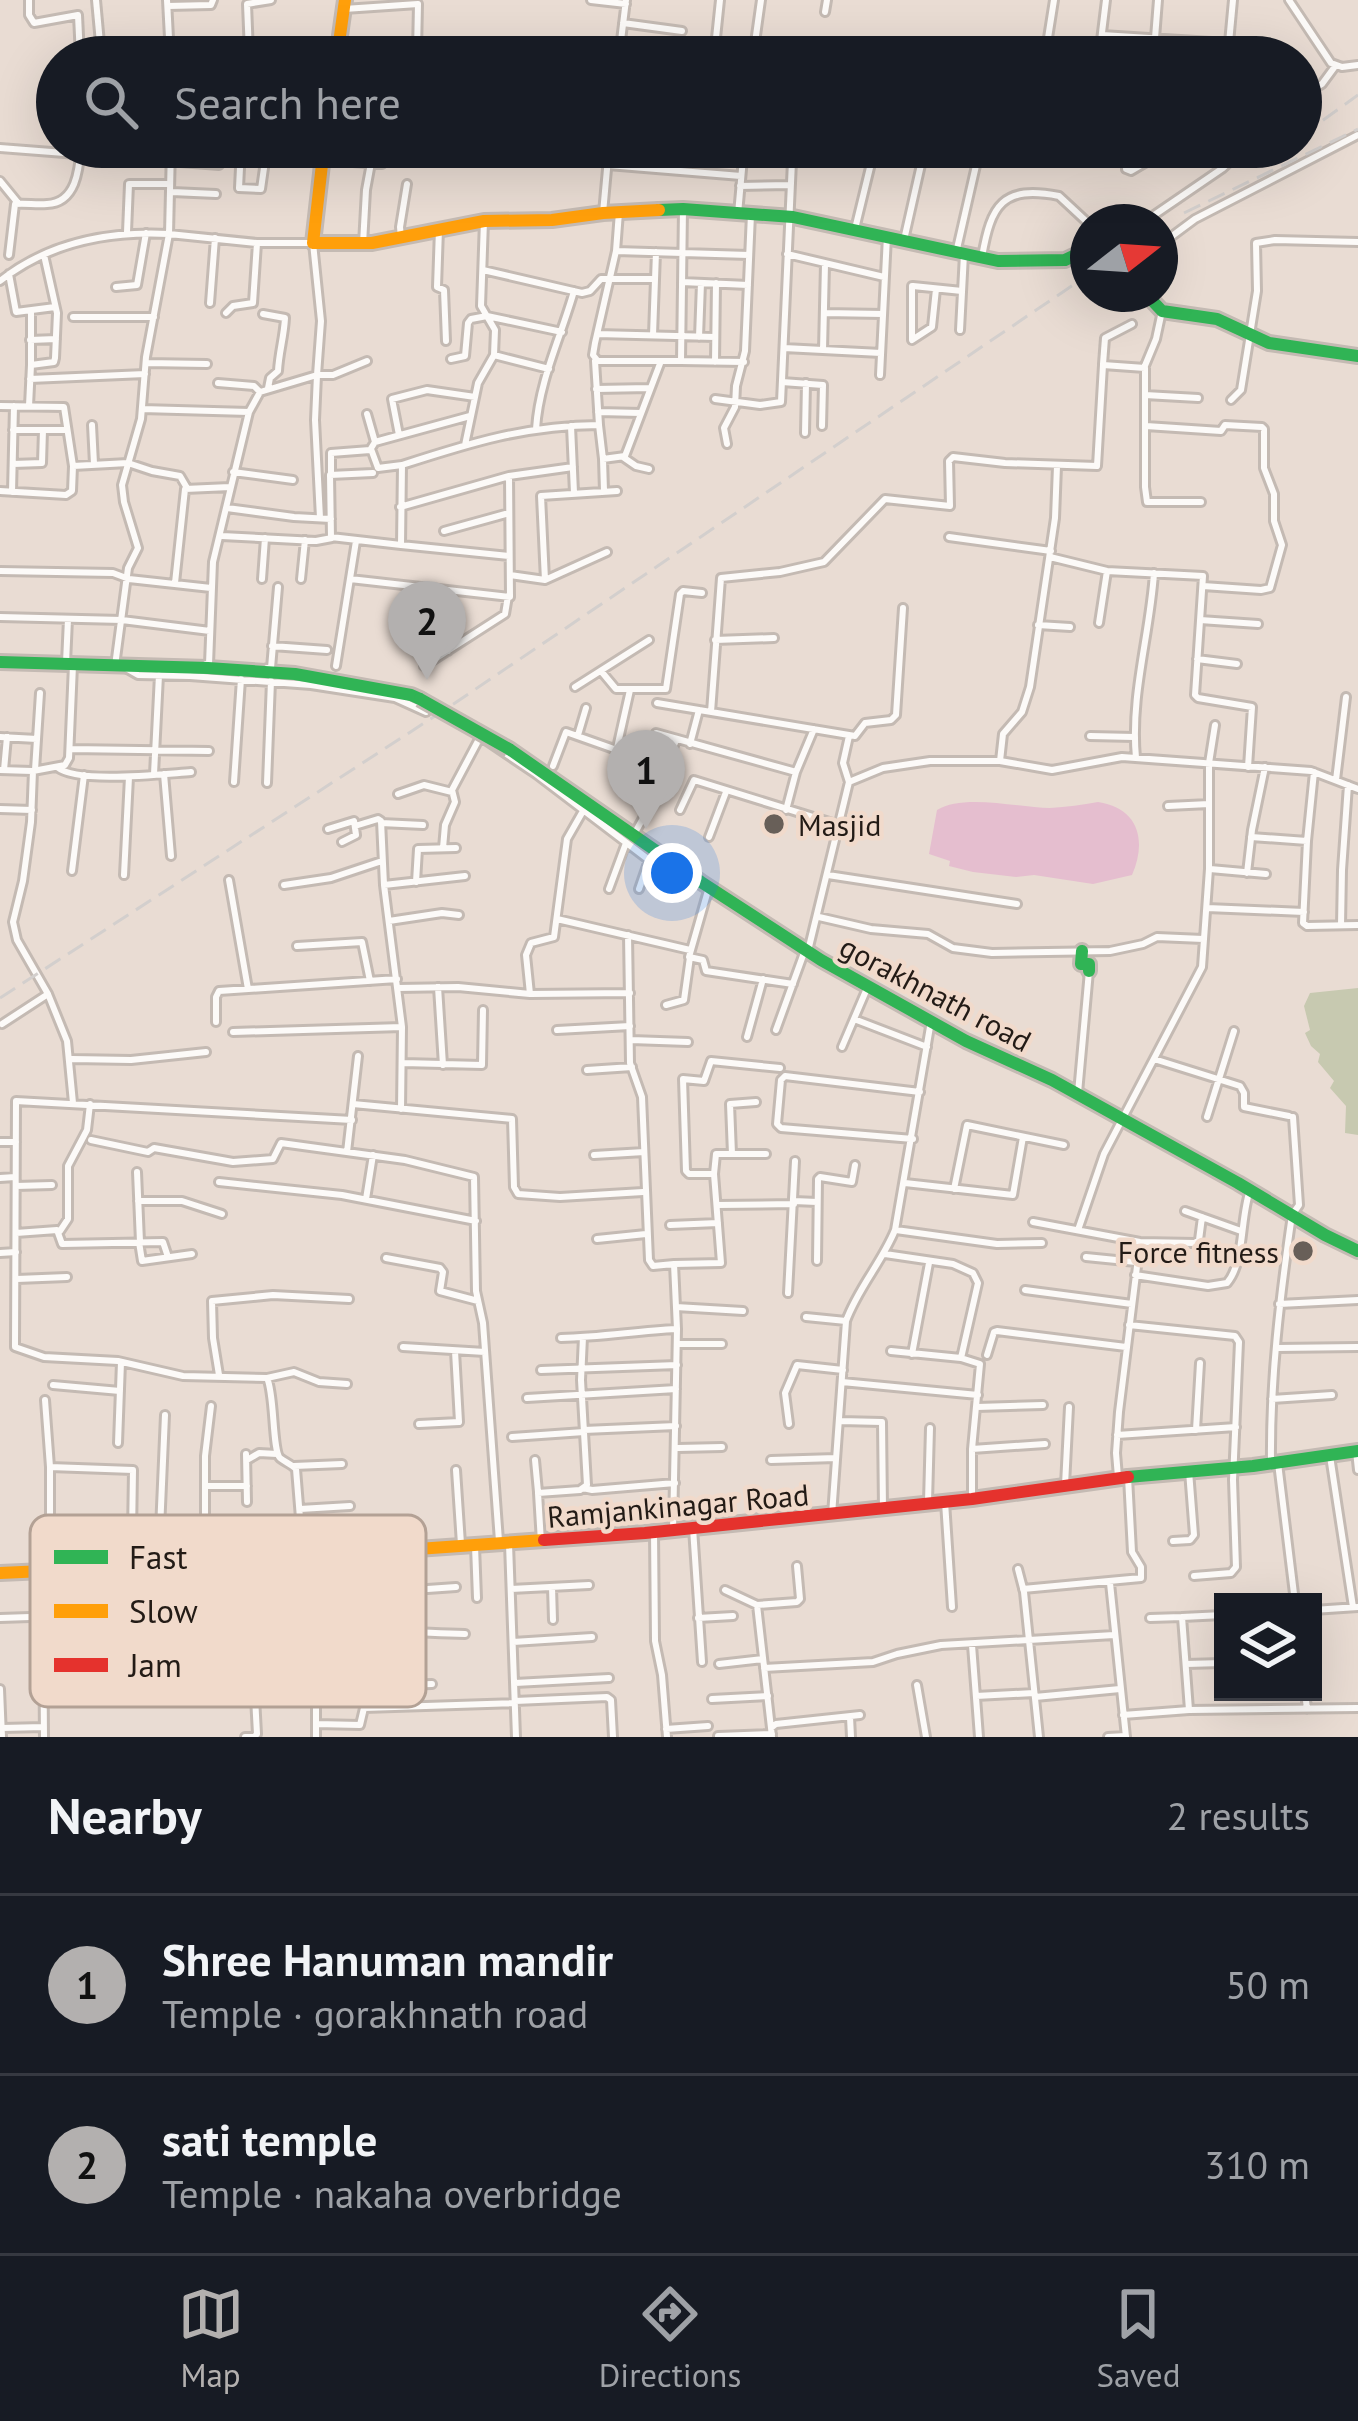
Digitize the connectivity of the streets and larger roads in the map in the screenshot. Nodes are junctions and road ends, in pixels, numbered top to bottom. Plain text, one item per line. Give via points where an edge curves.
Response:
1 (29, 0) edge
2 (96, 0) edge
3 (213, 0) edge
4 (273, 0) edge
5 (592, 0) edge
6 (708, 0) edge
7 (761, 0) edge
8 (827, 0) edge
9 (1054, 0) edge
10 (1106, 0) edge
11 (1158, 0) edge
12 (1233, 0) edge
13 (1289, 0) edge
14 (428, 1) edge
15 (720, 1) edge
16 (626, 2) edge
17 (167, 3) edge
18 (351, 4) edge
19 (418, 4) junction
20 (826, 12) dead end
21 (623, 23) junction
22 (98, 25) junction
23 (79, 27) junction
24 (682, 31) dead end
25 (1102, 35) joint
26 (79, 36) edge
27 (99, 36) edge
28 (169, 36) edge
29 (249, 36) edge
30 (342, 36) edge
31 (417, 36) edge
32 (621, 36) edge
33 (716, 36) edge
34 (756, 36) edge
35 (1049, 36) edge
36 (1120, 36) edge
37 (1155, 36) edge
38 (1230, 36) edge
39 (1313, 36) edge
40 (1322, 50) edge
41 (1336, 65) junction
42 (1358, 65) edge
43 (1322, 84) edge
44 (1358, 135) edge
45 (0, 148) edge
46 (36, 149) edge
47 (1322, 154) edge
48 (78, 168) edge
49 (171, 168) edge
50 (240, 168) edge
51 (264, 168) edge
52 (321, 168) edge
53 (370, 168) edge
54 (608, 168) edge
55 (644, 168) edge
56 (742, 168) edge
57 (791, 168) edge
58 (870, 168) edge
59 (920, 168) edge
60 (976, 168) edge
61 (1223, 168) edge
62 (1294, 168) edge
63 (741, 176) junction
64 (0, 182) edge
65 (407, 184) dead end
66 (790, 185) junction
67 (740, 186) junction
68 (170, 188) junction
69 (216, 194) dead end
70 (18, 203) junction
71 (1170, 204) edge
72 (1070, 206) edge
73 (683, 209) junction
74 (619, 212) junction
75 (603, 213) junction
76 (745, 214) junction
77 (788, 217) junction
78 (484, 221) junction
79 (439, 228) junction
80 (855, 229) junction
81 (1178, 231) edge
82 (127, 232) junction
83 (146, 232) junction
84 (169, 234) junction
85 (887, 236) junction
86 (215, 238) junction
87 (400, 238) junction
88 (904, 240) junction
89 (1358, 242) edge
90 (257, 243) junction
91 (313, 243) junction
92 (363, 244) junction
93 (616, 251) junction
94 (656, 252) junction
95 (682, 253) junction
96 (960, 253) junction
97 (44, 254) junction
98 (787, 254) junction
99 (9, 255) dead end
100 (749, 256) junction
101 (982, 257) junction
102 (1070, 258) edge
103 (825, 263) junction
104 (482, 270) junction
105 (9, 274) junction
106 (884, 277) junction
107 (610, 279) junction
108 (655, 279) junction
109 (0, 281) edge
110 (682, 282) junction
111 (700, 283) junction
112 (716, 283) junction
113 (748, 285) junction
114 (116, 287) dead end
115 (936, 289) junction
116 (574, 290) junction
117 (962, 292) junction
118 (210, 302) dead end
119 (55, 307) junction
120 (31, 311) junction
121 (1162, 312) edge
122 (1168, 312) edge
123 (226, 313) dead end
124 (824, 313) junction
125 (263, 314) dead end
126 (883, 314) junction
127 (487, 316) junction
128 (74, 317) dead end
129 (154, 317) junction
130 (1132, 324) dead end
131 (960, 330) dead end
132 (562, 332) junction
133 (597, 334) junction
134 (1248, 334) junction
135 (653, 335) junction
136 (681, 336) junction
137 (699, 337) junction
138 (715, 337) junction
139 (56, 339) junction
140 (31, 340) junction
141 (446, 341) dead end
142 (784, 348) junction
143 (823, 350) junction
144 (881, 353) junction
145 (494, 355) junction
146 (1358, 356) edge
147 (451, 359) dead end
148 (598, 360) junction
149 (367, 361) dead end
150 (661, 361) junction
151 (681, 361) junction
152 (715, 362) junction
153 (744, 362) junction
154 (146, 363) junction
155 (207, 364) dead end
156 (31, 365) junction
157 (1103, 365) junction
158 (1144, 368) junction
159 (549, 369) junction
160 (145, 374) junction
161 (317, 375) junction
162 (880, 375) dead end
163 (30, 379) junction
164 (218, 382) dead end
165 (782, 382) junction
166 (806, 383) junction
167 (650, 388) junction
168 (596, 389) junction
169 (264, 390) junction
170 (1145, 395) junction
171 (475, 397) junction
172 (1198, 398) dead end
173 (716, 399) dead end
174 (736, 400) junction
175 (1231, 400) dead end
176 (0, 406) edge
177 (14, 406) junction
178 (29, 406) junction
179 (142, 409) junction
180 (249, 412) junction
181 (598, 412) junction
182 (641, 413) junction
183 (367, 414) dead end
184 (470, 416) junction
185 (92, 425) dead end
186 (571, 425) junction
187 (599, 425) junction
188 (1146, 426) junction
189 (822, 427) dead end
190 (536, 429) junction
191 (13, 430) junction
192 (43, 430) junction
193 (67, 430) junction
194 (805, 433) dead end
195 (398, 435) junction
196 (727, 444) dead end
197 (373, 445) junction
198 (466, 445) junction
199 (623, 457) junction
200 (603, 459) junction
201 (128, 463) junction
202 (12, 464) junction
203 (94, 464) junction
204 (401, 465) junction
205 (73, 466) junction
206 (1057, 466) junction
207 (573, 467) junction
208 (650, 469) dead end
209 (233, 472) junction
210 (373, 473) dead end
211 (332, 475) junction
212 (509, 476) junction
213 (293, 480) dead end
214 (230, 487) junction
215 (187, 488) junction
216 (0, 491) edge
217 (12, 491) junction
218 (617, 491) dead end
219 (604, 492) junction
220 (574, 493) junction
221 (1202, 502) dead end
222 (400, 507) junction
223 (227, 508) junction
224 (509, 513) junction
225 (320, 518) junction
226 (331, 519) junction
227 (444, 531) dead end
228 (220, 536) junction
229 (949, 536) dead end
230 (265, 538) junction
231 (332, 538) junction
232 (305, 540) junction
233 (356, 542) junction
234 (401, 545) junction
235 (607, 552) dead end
236 (1050, 554) junction
237 (509, 556) junction
238 (0, 571) edge
239 (1107, 571) junction
240 (1154, 573) junction
241 (510, 574) junction
242 (126, 578) junction
243 (262, 579) dead end
244 (301, 579) dead end
245 (350, 579) junction
246 (547, 580) junction
247 (175, 584) junction
248 (278, 586) dead end
249 (1203, 586) junction
250 (422, 587) junction
251 (211, 589) junction
252 (447, 590) junction
253 (702, 593) dead end
254 (547, 595) dead end
255 (508, 596) junction
256 (903, 608) dead end
257 (0, 617) edge
258 (68, 619) junction
259 (122, 620) junction
260 (1200, 620) junction
261 (1099, 623) dead end
262 (1258, 624) dead end
263 (1039, 625) junction
264 (1070, 627) dead end
265 (210, 631) junction
266 (774, 638) dead end
267 (650, 640) dead end
268 (716, 640) junction
269 (272, 646) junction
270 (327, 650) dead end
271 (448, 651) junction
272 (1197, 659) junction
273 (0, 662) edge
274 (209, 664) junction
275 (1238, 664) dead end
276 (70, 665) junction
277 (126, 666) junction
278 (336, 666) dead end
279 (601, 671) junction
280 (159, 675) junction
281 (241, 679) junction
282 (271, 681) junction
283 (575, 687) dead end
284 (631, 689) junction
285 (40, 692) dead end
286 (1346, 697) dead end
287 (657, 703) dead end
288 (423, 706) junction
289 (586, 708) dead end
290 (699, 710) junction
291 (710, 712) junction
292 (1215, 724) dead end
293 (814, 729) junction
294 (656, 733) dead end
295 (578, 735) junction
296 (849, 736) junction
297 (1090, 736) dead end
298 (3, 737) edge
299 (1134, 737) junction
300 (37, 739) junction
301 (676, 740) junction
302 (690, 744) junction
303 (70, 749) junction
304 (155, 751) junction
305 (209, 751) dead end
306 (1136, 758) junction
307 (1000, 761) junction
308 (1209, 763) junction
309 (553, 766) dead end
310 (1248, 766) junction
311 (57, 767) junction
312 (1265, 767) junction
313 (2, 770) edge
314 (34, 771) junction
315 (191, 772) dead end
316 (796, 772) junction
317 (1313, 772) junction
318 (159, 774) junction
319 (84, 776) junction
320 (129, 776) junction
321 (1336, 780) junction
322 (234, 782) dead end
323 (849, 782) junction
324 (267, 783) dead end
325 (1348, 785) junction
326 (1358, 789) edge
327 (726, 791) junction
328 (452, 792) junction
329 (398, 794) dead end
330 (1209, 804) junction
331 (1168, 806) dead end
332 (0, 809) edge
333 (28, 810) junction
334 (680, 810) dead end
335 (786, 810) junction
336 (583, 811) junction
337 (381, 823) junction
338 (423, 825) dead end
339 (839, 825) junction
340 (355, 826) junction
341 (328, 829) dead end
342 (637, 830) dead end
343 (710, 837) dead end
344 (1251, 837) junction
345 (1306, 841) junction
346 (341, 842) dead end
347 (626, 843) junction
348 (443, 848) junction
349 (456, 848) dead end
350 (170, 856) dead end
351 (649, 860) junction
352 (382, 861) junction
353 (1208, 869) junction
354 (72, 871) dead end
355 (1247, 873) junction
356 (1266, 874) dead end
357 (124, 875) dead end
358 (828, 875) junction
359 (466, 876) dead end
360 (229, 880) dead end
361 (416, 881) junction
362 (284, 885) dead end
363 (384, 885) junction
364 (705, 885) junction
365 (609, 889) dead end
366 (639, 889) dead end
367 (1017, 904) dead end
368 (1207, 908) junction
369 (1304, 912) junction
370 (460, 915) dead end
371 (818, 916) junction
372 (557, 919) junction
373 (388, 921) junction
374 (1341, 925) junction
375 (1358, 925) edge
376 (14, 931) junction
377 (0, 934) edge
378 (628, 935) junction
379 (1203, 939) junction
380 (297, 946) dead end
381 (1082, 950) junction
382 (806, 951) junction
383 (690, 953) junction
384 (1088, 971) joint
385 (763, 979) junction
386 (370, 981) junction
387 (397, 984) junction
388 (793, 984) junction
389 (868, 986) junction
390 (438, 987) junction
391 (248, 989) junction
392 (630, 993) junction
393 (48, 994) junction
394 (530, 994) junction
395 (666, 1005) dead end
396 (483, 1010) dead end
397 (854, 1019) junction
398 (932, 1021) junction
399 (216, 1022) dead end
400 (2, 1024) edge
401 (630, 1026) junction
402 (402, 1028) junction
403 (557, 1030) dead end
404 (776, 1030) dead end
405 (1234, 1031) dead end
406 (232, 1032) dead end
407 (747, 1037) dead end
408 (630, 1040) junction
409 (688, 1042) dead end
410 (842, 1046) dead end
411 (927, 1048) junction
412 (206, 1052) dead end
413 (358, 1056) dead end
414 (70, 1059) junction
415 (1154, 1059) junction
416 (402, 1063) junction
417 (443, 1065) junction
418 (632, 1066) junction
419 (780, 1068) dead end
420 (587, 1070) dead end
421 (1219, 1080) junction
422 (920, 1092) junction
423 (1078, 1094) junction
424 (756, 1102) dead end
425 (73, 1103) junction
426 (90, 1104) junction
427 (353, 1104) junction
428 (401, 1109) junction
429 (1207, 1117) dead end
430 (1122, 1119) junction
431 (352, 1120) junction
432 (1024, 1137) junction
433 (913, 1138) junction
434 (91, 1140) dead end
435 (0, 1142) edge
436 (16, 1142) junction
437 (1064, 1145) dead end
438 (347, 1152) junction
439 (644, 1152) junction
440 (595, 1154) dead end
441 (732, 1154) junction
442 (766, 1154) dead end
443 (373, 1155) junction
444 (795, 1162) dead end
445 (855, 1165) dead end
446 (137, 1172) dead end
447 (714, 1174) junction
448 (0, 1178) edge
449 (16, 1181) junction
450 (219, 1181) dead end
451 (905, 1183) junction
452 (52, 1185) dead end
453 (954, 1189) junction
454 (1250, 1190) junction
455 (645, 1192) junction
456 (366, 1200) junction
457 (138, 1201) junction
458 (818, 1202) junction
459 (794, 1203) junction
460 (717, 1205) junction
461 (1185, 1211) dead end
462 (222, 1214) dead end
463 (1292, 1215) junction
464 (1202, 1217) junction
465 (476, 1221) junction
466 (1033, 1222) dead end
467 (718, 1223) junction
468 (670, 1225) dead end
469 (895, 1230) junction
470 (1078, 1230) junction
471 (1241, 1231) junction
472 (59, 1232) junction
473 (16, 1233) junction
474 (646, 1234) junction
475 (597, 1239) dead end
476 (139, 1242) junction
477 (1140, 1242) junction
478 (1042, 1243) dead end
479 (1358, 1251) edge
480 (0, 1252) edge
481 (16, 1252) junction
482 (192, 1254) dead end
483 (885, 1254) junction
484 (168, 1257) junction
485 (1086, 1257) dead end
486 (386, 1258) dead end
487 (817, 1261) dead end
488 (930, 1262) junction
489 (1136, 1262) junction
490 (674, 1264) junction
491 (1135, 1275) junction
492 (67, 1276) dead end
493 (16, 1279) junction
494 (1025, 1290) dead end
495 (788, 1293) dead end
496 (349, 1299) dead end
497 (1358, 1300) edge
498 (478, 1301) junction
499 (1132, 1304) junction
500 (1279, 1304) junction
501 (676, 1307) junction
502 (743, 1311) dead end
503 (806, 1317) dead end
504 (846, 1321) junction
505 (1129, 1325) junction
506 (677, 1329) junction
507 (0, 1337) edge
508 (561, 1337) dead end
509 (583, 1337) junction
510 (14, 1340) junction
511 (676, 1344) junction
512 (722, 1344) dead end
513 (1358, 1346) edge
514 (403, 1347) dead end
515 (1126, 1347) junction
516 (1276, 1348) junction
517 (455, 1352) junction
518 (485, 1352) junction
519 (891, 1352) dead end
520 (912, 1354) junction
521 (987, 1355) dead end
522 (961, 1358) junction
523 (121, 1362) junction
524 (1200, 1364) dead end
525 (676, 1365) junction
526 (582, 1367) junction
527 (541, 1370) dead end
528 (842, 1370) junction
529 (219, 1375) junction
530 (267, 1378) junction
531 (842, 1382) junction
532 (347, 1384) dead end
533 (53, 1385) dead end
534 (676, 1389) junction
535 (120, 1391) junction
536 (582, 1394) junction
537 (978, 1395) junction
538 (1332, 1395) dead end
539 (527, 1398) dead end
540 (1272, 1399) junction
541 (45, 1400) dead end
542 (1042, 1405) dead end
543 (211, 1406) dead end
544 (976, 1407) junction
545 (1069, 1407) dead end
546 (165, 1414) dead end
547 (839, 1421) junction
548 (419, 1424) dead end
549 (789, 1424) dead end
550 (676, 1426) junction
551 (1237, 1426) junction
552 (930, 1428) dead end
553 (1196, 1430) junction
554 (584, 1431) junction
555 (1117, 1436) junction
556 (512, 1437) dead end
557 (118, 1443) dead end
558 (1045, 1444) dead end
559 (722, 1447) dead end
560 (676, 1448) junction
561 (972, 1449) junction
562 (1357, 1451) edge
563 (277, 1454) junction
564 (1330, 1455) junction
565 (836, 1458) junction
566 (535, 1460) dead end
567 (771, 1460) dead end
568 (1275, 1463) junction
569 (342, 1464) dead end
570 (295, 1466) junction
571 (50, 1467) junction
572 (1235, 1467) junction
573 (456, 1470) dead end
574 (1358, 1470) edge
575 (1189, 1472) junction
576 (1123, 1477) junction
577 (675, 1484) junction
578 (1065, 1485) junction
579 (205, 1486) junction
580 (247, 1486) junction
581 (583, 1488) junction
582 (538, 1492) junction
583 (972, 1499) junction
584 (247, 1502) dead end
585 (945, 1502) junction
586 (928, 1504) junction
587 (350, 1506) dead end
588 (299, 1509) junction
589 (883, 1509) junction
590 (50, 1515) edge
591 (132, 1515) edge
592 (161, 1515) edge
593 (208, 1515) edge
594 (299, 1515) edge
595 (832, 1515) junction
596 (693, 1528) junction
597 (673, 1530) junction
598 (654, 1532) junction
599 (1173, 1541) dead end
600 (541, 1542) junction
601 (504, 1545) junction
602 (468, 1547) junction
603 (426, 1549) edge
604 (797, 1565) dead end
605 (1018, 1569) dead end
606 (30, 1572) edge
607 (0, 1573) edge
608 (1194, 1576) dead end
609 (1110, 1583) junction
610 (589, 1585) dead end
611 (456, 1587) dead end
612 (552, 1587) junction
613 (426, 1589) edge
614 (511, 1589) junction
615 (1023, 1589) junction
616 (725, 1590) dead end
617 (1294, 1593) edge
618 (477, 1598) dead end
619 (757, 1605) junction
620 (952, 1607) dead end
621 (1356, 1607) edge
622 (1322, 1609) edge
623 (1214, 1615) edge
624 (733, 1616) dead end
625 (30, 1617) edge
626 (1182, 1617) junction
627 (0, 1618) edge
628 (698, 1618) junction
629 (1150, 1618) dead end
630 (553, 1620) dead end
631 (426, 1633) edge
632 (465, 1634) dead end
633 (1114, 1635) junction
634 (592, 1637) dead end
635 (513, 1642) junction
636 (1029, 1642) junction
637 (972, 1645) junction
638 (702, 1662) dead end
639 (1214, 1663) edge
640 (719, 1664) dead end
641 (764, 1664) junction
642 (1186, 1664) junction
643 (609, 1678) dead end
644 (514, 1683) junction
645 (426, 1684) edge
646 (432, 1684) dead end
647 (917, 1685) dead end
648 (0, 1689) edge
649 (1120, 1690) junction
650 (1035, 1695) junction
651 (768, 1696) junction
652 (976, 1696) junction
653 (712, 1699) dead end
654 (1306, 1701) edge
655 (515, 1702) junction
656 (426, 1706) edge
657 (45, 1707) edge
658 (256, 1707) edge
659 (316, 1707) edge
660 (389, 1707) edge
661 (1358, 1708) edge
662 (1307, 1709) junction
663 (1189, 1711) junction
664 (0, 1712) edge
665 (860, 1715) dead end
666 (1123, 1715) junction
667 (850, 1716) junction
668 (316, 1724) junction
669 (708, 1726) dead end
670 (44, 1727) junction
671 (2, 1732) edge
672 (666, 1733) edge
673 (772, 1733) edge
674 (718, 1736) edge
675 (44, 1737) edge
676 (254, 1737) edge
677 (316, 1737) edge
678 (516, 1737) edge
679 (614, 1737) edge
680 (851, 1737) edge
681 (926, 1737) edge
682 (980, 1737) edge
683 (1039, 1737) edge
684 (1108, 1737) edge
685 (1126, 1737) edge

1 - 23 street via 34,23 78,15
2 - 22 street
3 - 17 street
4 - 29 street via 248,3
5 - 16 street
6 - 15 street
7 - 34 street
8 - 20 street
9 - 35 street
10 - 25 street
11 - 37 street
12 - 38 street
13 - 39 street
14 - 19 street
15 - 33 street
16 - 21 street
17 - 28 street
18 - 19 street
18 - 30 street
19 - 31 street
21 - 24 street
21 - 32 street
22 - 23 street
22 - 27 street
23 - 26 street
25 - 36 street
40 - 41 street
41 - 42 street
41 - 43 street
44 - 47 street
45 - 46 street
48 - 70 street via 65,199
49 - 68 street
50 - 51 street via 239,188 261,189
52 - 91 street
53 - 92 street
54 - 75 street
55 - 63 street
56 - 63 street
57 - 66 street
58 - 80 street
59 - 88 street
60 - 96 street
61 - 71 street
62 - 81 street
63 - 67 street
64 - 70 street
65 - 87 street
66 - 67 street
66 - 77 street
67 - 76 street
68 - 69 street
68 - 82 street via 129,184
68 - 84 street
70 - 99 street
72 - 101 street via 1059,196 1002,201
73 - 74 street
73 - 76 street
73 - 95 street
74 - 75 street
74 - 93 street
75 - 78 street
76 - 77 street
76 - 100 street
77 - 80 street
77 - 98 street
78 - 79 street
78 - 104 street
79 - 87 street
79 - 141 street
80 - 85 street
82 - 83 street
82 - 97 street
83 - 84 street
83 - 114 street via 137,286
84 - 86 street
84 - 129 street
85 - 88 street
85 - 106 street
86 - 90 street
86 - 118 street
87 - 92 street
88 - 96 street
89 - 134 street via 1256,243
90 - 91 street
90 - 123 street via 253,303
91 - 92 street
91 - 161 street
93 - 94 street
93 - 107 street
94 - 95 street
94 - 108 street
95 - 100 street
95 - 110 street
96 - 101 street
96 - 117 street
97 - 105 street
97 - 119 street
98 - 103 street
98 - 142 street
100 - 113 street
101 - 102 street
103 - 106 street
103 - 124 street
104 - 116 street
104 - 127 street
105 - 109 street
105 - 120 street via 15,311
106 - 126 street
107 - 108 street
107 - 116 street
107 - 133 street
108 - 135 street
110 - 111 street
110 - 136 street
111 - 112 street
111 - 137 street
112 - 113 street
112 - 138 street
113 - 153 street
115 - 115 street via 911,288 912,340 932,327
115 - 117 street
116 - 132 street
117 - 131 street
119 - 120 street
119 - 139 street
120 - 140 street
121 - 158 street
122 - 134 street
124 - 126 street
124 - 143 street
125 - 169 street via 285,318 278,371
126 - 144 street
127 - 132 street
127 - 145 street
127 - 147 street via 469,320 465,356
128 - 129 street
129 - 154 street
130 - 157 street via 1106,338
132 - 159 street
133 - 135 street
133 - 148 street
134 - 146 street
134 - 175 street via 1241,390
135 - 136 street
136 - 137 street
136 - 151 street
137 - 138 street
138 - 152 street
139 - 140 street
139 - 156 street via 54,362
140 - 156 street
142 - 143 street
142 - 165 street
143 - 144 street
144 - 162 street
145 - 159 street
145 - 171 street
148 - 150 street
148 - 168 street
149 - 161 street
150 - 151 street
150 - 167 street
151 - 152 street
152 - 153 street
153 - 174 street
154 - 155 street
154 - 160 street
156 - 163 street
157 - 158 street
157 - 206 street via 1099,463
158 - 170 street
159 - 190 street
160 - 163 street
160 - 179 street
161 - 169 street
161 - 225 street
163 - 178 street
164 - 169 street
165 - 166 street
165 - 174 street via 779,403
166 - 189 street via 824,386
166 - 194 street
167 - 168 street
167 - 182 street
168 - 181 street
169 - 180 street
170 - 172 street
170 - 188 street
171 - 184 street
171 - 195 street via 427,390 392,399
173 - 174 street
174 - 196 street via 724,428
176 - 177 street
177 - 178 street
177 - 191 street
178 - 193 street via 64,407
179 - 180 street
179 - 201 street
180 - 209 street
181 - 182 street
181 - 187 street
182 - 199 street
183 - 197 street
184 - 195 street
184 - 198 street
185 - 203 street
186 - 187 street
186 - 190 street
186 - 207 street
187 - 200 street
188 - 221 street via 1148,502
188 - 249 street via 1263,428 1282,545 1270,588
190 - 198 street
191 - 192 street
191 - 202 street
192 - 193 street
192 - 202 street via 43,463
193 - 205 street
195 - 197 street
197 - 204 street via 378,468
197 - 211 street via 331,453
198 - 204 street
199 - 200 street
199 - 208 street
200 - 219 street
201 - 203 street
201 - 215 street via 180,476
201 - 242 street via 122,494 138,548
202 - 217 street
203 - 205 street
204 - 222 street
205 - 217 street via 69,494
206 - 236 street
206 - 268 street via 953,457 950,506 885,499 824,562 723,577
207 - 212 street
207 - 220 street
209 - 213 street
209 - 214 street
210 - 211 street
211 - 226 street
212 - 222 street
212 - 224 street
214 - 215 street
214 - 223 street
215 - 247 street
216 - 217 street
218 - 219 street
219 - 220 street
220 - 246 street via 539,498
222 - 234 street
223 - 225 street
223 - 228 street
224 - 227 street
224 - 237 street
225 - 226 street
226 - 231 street
228 - 230 street
228 - 251 street
229 - 236 street
230 - 232 street
230 - 243 street
231 - 232 street
231 - 233 street
232 - 244 street
233 - 234 street
233 - 245 street
234 - 237 street
235 - 246 street
236 - 239 street
236 - 263 street
237 - 241 street
238 - 242 street
239 - 240 street
239 - 261 street
240 - 249 street via 1200,575
240 - 299 street
241 - 246 street
241 - 255 street
242 - 247 street
242 - 259 street
245 - 250 street
245 - 278 street
246 - 254 street
247 - 251 street
248 - 269 street
249 - 260 street
250 - 252 street
250 - 271 street via 423,664
251 - 265 street
252 - 255 street
252 - 271 street
253 - 284 street via 680,594 666,688
255 - 271 street via 505,614
256 - 296 street via 896,715
257 - 258 street
258 - 259 street
258 - 276 street
259 - 265 street
259 - 277 street
260 - 262 street
260 - 272 street
263 - 264 street
263 - 307 street via 1027,698 1003,734
265 - 274 street
266 - 268 street
267 - 279 street
268 - 291 street
269 - 270 street
269 - 274 street via 272,668
272 - 275 street
272 - 310 street via 1196,697 1253,709
273 - 276 street, gorakhnath road
274 - 277 street
276 - 277 street, gorakhnath road
276 - 303 street
277 - 280 street via 136,675
277 - 288 street, gorakhnath road via 296,674 411,695
279 - 283 street
279 - 284 street via 616,689
280 - 281 street
280 - 304 street
281 - 282 street
281 - 322 street
282 - 288 street
282 - 324 street
284 - 295 street via 616,749
285 - 300 street
286 - 321 street
287 - 290 street
288 - 364 street, gorakhnath road, bridge via 508,749
289 - 295 street
290 - 291 street
290 - 302 street
291 - 293 street
292 - 308 street
293 - 296 street
293 - 316 street
294 - 301 street
295 - 309 street via 564,734
296 - 323 street
297 - 299 street
298 - 300 street
298 - 313 street
299 - 306 street
300 - 314 street
301 - 302 street
301 - 342 street
302 - 316 street
303 - 304 street
303 - 311 street
304 - 305 street
304 - 318 street
306 - 307 street via 1052,770
306 - 308 street
307 - 323 street via 921,762
308 - 310 street
308 - 330 street
310 - 312 street
311 - 314 street
311 - 319 street
312 - 317 street
312 - 344 street
313 - 314 street
314 - 333 street
315 - 318 street
316 - 335 street
317 - 321 street
317 - 345 street
318 - 320 street
318 - 350 street
319 - 320 street
319 - 354 street
320 - 357 street
321 - 325 street
323 - 339 street
325 - 326 street
325 - 374 street
327 - 334 street via 694,780
327 - 335 street
327 - 343 street
328 - 329 street via 424,785
328 - 336 street via 484,739
328 - 348 street
330 - 331 street
330 - 353 street
332 - 333 street
333 - 376 street
335 - 339 street
336 - 347 street
336 - 372 street via 567,839
337 - 338 street
337 - 340 street
337 - 352 street
339 - 358 street
340 - 341 street via 352,820
340 - 346 street via 356,835
344 - 345 street
344 - 355 street
345 - 369 street
347 - 351 street
347 - 365 street
348 - 349 street
348 - 361 street via 418,849
351 - 364 street
351 - 366 street
352 - 362 street
352 - 363 street
353 - 355 street
353 - 368 street
355 - 356 street
358 - 367 street
358 - 371 street
359 - 361 street
360 - 391 street
361 - 363 street
363 - 373 street
364 - 382 street, gorakhnath road
364 - 383 street
368 - 369 street
368 - 379 street
369 - 374 street via 1306,926
370 - 373 street
371 - 381 street via 928,934 958,950
371 - 382 street
372 - 378 street
372 - 394 street via 552,940 528,946
373 - 387 street
374 - 375 street
376 - 377 street
376 - 393 street
378 - 383 street
378 - 392 street
379 - 381 street
379 - 415 street via 1200,973
380 - 386 street via 362,942
381 - 384 street
382 - 388 street
382 - 389 street, gorakhnath road
383 - 385 street via 706,971
383 - 395 street via 684,1000
384 - 423 street
385 - 388 street
385 - 407 street
386 - 387 street
386 - 391 street
387 - 390 street
387 - 402 street
388 - 404 street
389 - 397 street
389 - 398 street, gorakhnath road
390 - 394 street
390 - 417 street
391 - 399 street via 216,993
392 - 394 street
392 - 401 street
393 - 400 street
393 - 414 street
396 - 417 street via 482,1065
397 - 410 street
397 - 411 street
398 - 411 street
398 - 423 street, gorakhnath road
401 - 403 street
401 - 408 street
402 - 406 street
402 - 416 street
405 - 421 street
408 - 409 street
408 - 418 street
411 - 422 street
412 - 414 street
413 - 427 street
414 - 425 street
415 - 421 street
415 - 430 street
416 - 417 street
416 - 428 street
418 - 420 street
418 - 439 street
419 - 447 street via 711,1061 704,1081 683,1079 686,1171
421 - 429 street
421 - 463 street via 1243,1089 1244,1107 1291,1116 1299,1205
422 - 433 street
422 - 433 street via 781,1079 778,1127
423 - 430 street, gorakhnath road
424 - 441 street via 730,1104
425 - 426 street
425 - 436 street via 17,1100
426 - 431 street
426 - 472 street via 68,1166 68,1220
427 - 428 street
427 - 431 street
428 - 455 street via 512,1119 518,1194
430 - 454 street, gorakhnath road
430 - 470 street
431 - 438 street
432 - 437 street
432 - 453 street via 1012,1195
432 - 453 street via 967,1125
433 - 451 street
434 - 438 street via 243,1163 273,1159 281,1143
435 - 436 street
436 - 449 street
438 - 443 street
439 - 440 street
439 - 455 street
441 - 442 street
441 - 447 street via 716,1154
443 - 456 street
443 - 465 street via 472,1175
444 - 459 street
445 - 458 street via 852,1182 818,1178
446 - 457 street
447 - 460 street
448 - 449 street
449 - 452 street
449 - 473 street
450 - 456 street
451 - 453 street
451 - 469 street
454 - 463 street, gorakhnath road
454 - 471 street
455 - 474 street
456 - 465 street
457 - 462 street via 182,1201
457 - 476 street
458 - 459 street
458 - 487 street
459 - 460 street
459 - 495 street
460 - 467 street
461 - 464 street
463 - 479 street, gorakhnath road
463 - 500 street
464 - 471 street
464 - 477 street via 1197,1242
465 - 498 street
466 - 470 street
467 - 468 street
467 - 490 street via 721,1263
469 - 478 street
469 - 483 street
470 - 477 street
471 - 491 street via 1227,1283
472 - 473 street
472 - 476 street via 62,1244
473 - 481 street
474 - 475 street
474 - 490 street via 651,1264
476 - 484 street via 164,1242
476 - 484 street via 142,1261
477 - 489 street
480 - 481 street
481 - 493 street
482 - 484 street
483 - 488 street
483 - 504 street
485 - 489 street
486 - 498 street via 440,1268 440,1291
488 - 520 street
488 - 522 street via 964,1268 978,1283
489 - 491 street
490 - 501 street
491 - 499 street
492 - 493 street
493 - 510 street
494 - 499 street
496 - 529 street via 212,1301
497 - 500 street
498 - 518 street
499 - 505 street
500 - 516 street
501 - 502 street
501 - 506 street
503 - 504 street
504 - 528 street
505 - 515 street
505 - 551 street via 1238,1338
506 - 509 street
506 - 511 street
507 - 510 street
508 - 509 street
509 - 526 street
510 - 523 street via 44,1357
511 - 512 street
511 - 525 street
513 - 516 street
514 - 517 street
515 - 521 street via 995,1331
515 - 555 street
516 - 540 street
517 - 518 street
517 - 548 street via 459,1422
518 - 601 street
519 - 520 street
520 - 522 street
522 - 537 street via 980,1364
523 - 529 street
523 - 535 street
524 - 553 street
525 - 526 street
525 - 534 street
526 - 527 street
526 - 536 street
528 - 531 street
528 - 549 street via 795,1367 785,1393
529 - 530 street
530 - 532 street via 294,1372
530 - 563 street
531 - 537 street
531 - 547 street
533 - 535 street
534 - 536 street
534 - 550 street
535 - 557 street
536 - 539 street
536 - 554 street
537 - 544 street
538 - 540 street
540 - 568 street
541 - 571 street
542 - 544 street
543 - 579 street
544 - 561 street
545 - 578 street
546 - 592 street
547 - 565 street
547 - 589 street via 882,1423
550 - 554 street
550 - 560 street
551 - 553 street
551 - 572 street
552 - 586 street
553 - 555 street
554 - 556 street
554 - 581 street
555 - 576 street
558 - 561 street
559 - 560 street
560 - 577 street
561 - 583 street
562 - 564 street, Ramjankinagar Road
562 - 574 street
563 - 570 street
563 - 580 street via 246,1457
564 - 568 street, Ramjankinagar Road
564 - 621 street
565 - 567 street
565 - 595 street
566 - 582 street
568 - 572 street, Ramjankinagar Road
568 - 617 street
569 - 570 street
570 - 588 street
571 - 590 street
571 - 591 street via 133,1470
572 - 575 street, Ramjankinagar Road
572 - 608 street via 1234,1570
573 - 602 street
575 - 576 street, Ramjankinagar Road
575 - 599 street via 1194,1535
576 - 578 street, Ramjankinagar Road
576 - 609 street via 1142,1576
577 - 581 street
577 - 597 street
578 - 583 street, Ramjankinagar Road
579 - 580 street
579 - 593 street
580 - 584 street
581 - 582 street
582 - 600 street
583 - 585 street, Ramjankinagar Road
585 - 586 street, Ramjankinagar Road
585 - 620 street
586 - 589 street, Ramjankinagar Road
587 - 588 street
588 - 594 street
589 - 595 street, Ramjankinagar Road
595 - 596 street, Ramjankinagar Road
596 - 597 street, Ramjankinagar Road
596 - 628 street
597 - 598 street, Ramjankinagar Road
598 - 600 street, Ramjankinagar Road
598 - 672 street
600 - 601 street, Ramjankinagar Road
601 - 602 street, Ramjankinagar Road
601 - 614 street
602 - 603 street, Ramjankinagar Road
602 - 618 street
604 - 619 street via 799,1601
605 - 615 street
606 - 607 street, Ramjankinagar Road
609 - 615 street
609 - 633 street
610 - 612 street
611 - 613 street
612 - 614 street
612 - 630 street
614 - 635 street
615 - 636 street
616 - 619 street
619 - 641 street
621 - 622 street
623 - 626 street
624 - 628 street
625 - 627 street
626 - 629 street
626 - 642 street
628 - 638 street
631 - 632 street
633 - 636 street
633 - 649 street
634 - 635 street
635 - 644 street
636 - 637 street
636 - 650 street
637 - 641 street via 928,1646 873,1662
637 - 652 street
639 - 642 street
640 - 641 street
641 - 651 street
642 - 663 street
643 - 644 street
644 - 655 street
645 - 646 street
647 - 681 street
648 - 664 street
649 - 650 street
649 - 666 street
650 - 652 street
650 - 683 street
651 - 653 street
651 - 673 street
652 - 682 street
654 - 662 street
655 - 656 street
655 - 678 street
655 - 679 street via 607,1696
657 - 670 street
658 - 676 street
659 - 668 street
660 - 668 street via 364,1708 360,1725
661 - 662 street
662 - 663 street
663 - 666 street
664 - 671 street
665 - 667 street
666 - 685 street
667 - 673 street via 776,1724
667 - 680 street
668 - 677 street
669 - 672 street
670 - 671 street
670 - 675 street
673 - 674 street
684 - 685 street

